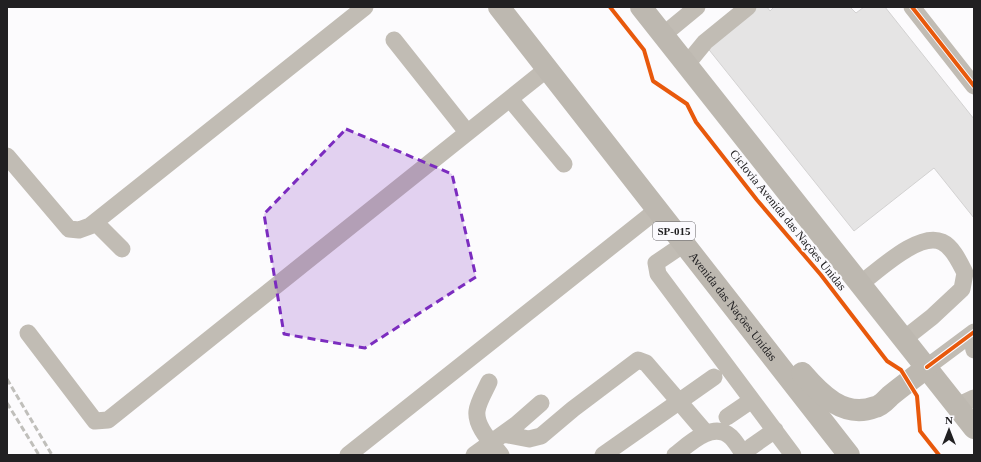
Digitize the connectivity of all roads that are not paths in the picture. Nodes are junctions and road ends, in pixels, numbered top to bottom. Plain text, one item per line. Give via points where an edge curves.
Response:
1 (365, 7) edge
2 (499, 7) edge
3 (641, 7) edge
4 (697, 7) edge
5 (748, 7) edge
6 (915, 8) edge
7 (663, 35) junction
8 (394, 40) dead end
9 (687, 64) junction
10 (547, 69) junction
11 (974, 86) edge
12 (510, 99) junction
13 (467, 132) junction
14 (7, 156) edge
15 (564, 164) dead end
16 (657, 210) junction
17 (95, 222) junction
18 (684, 244) junction
19 (122, 250) dead end
20 (860, 284) junction
21 (732, 305) junction
22 (28, 333) dead end
23 (904, 339) junction
24 (973, 339) edge
25 (927, 367) junction
26 (714, 377) dead end
27 (489, 382) dead end
28 (752, 400) junction
29 (680, 402) junction
30 (966, 402) edge
31 (541, 403) dead end
32 (727, 417) dead end
33 (974, 428) edge
34 (775, 430) junction
35 (706, 433) junction
36 (499, 444) edge
37 (747, 451) edge
38 (845, 452) edge
39 (348, 455) edge
40 (474, 455) edge
41 (603, 455) edge
42 (675, 455) edge
43 (793, 455) edge

1 - 17 street
2 - 10 highway, Avenida das Nações Unidas / SP-015
3 - 7 highway
4 - 7 street
5 - 9 street via 705,42
6 - 11 street
7 - 9 highway
8 - 13 street
9 - 20 highway
10 - 12 street
10 - 16 highway, Avenida das Nações Unidas / SP-015
12 - 13 street
12 - 15 street
13 - 22 street via 108,420 94,421
14 - 17 street via 69,229 79,230
16 - 18 highway, Avenida das Nações Unidas / SP-015
16 - 39 street
17 - 19 street
18 - 21 highway, Avenida das Nações Unidas / SP-015
18 - 28 street via 656,263 658,274
20 - 23 highway
20 - 23 street via 915,243 941,241 950,249 965,273 962,289
21 - 25 highway via 749,312 819,392 842,408 862,410 876,407
21 - 38 highway, Avenida das Nações Unidas / SP-015
23 - 25 highway
24 - 25 street
25 - 30 highway
26 - 29 street
27 - 36 street via 477,410 477,418 480,426
28 - 32 street
28 - 34 street
29 - 35 street
29 - 36 street via 646,363 638,360 541,436
29 - 41 street
30 - 33 highway
31 - 36 street
34 - 37 street
34 - 43 street
35 - 37 street via 717,431 731,436
35 - 42 street
36 - 40 street

